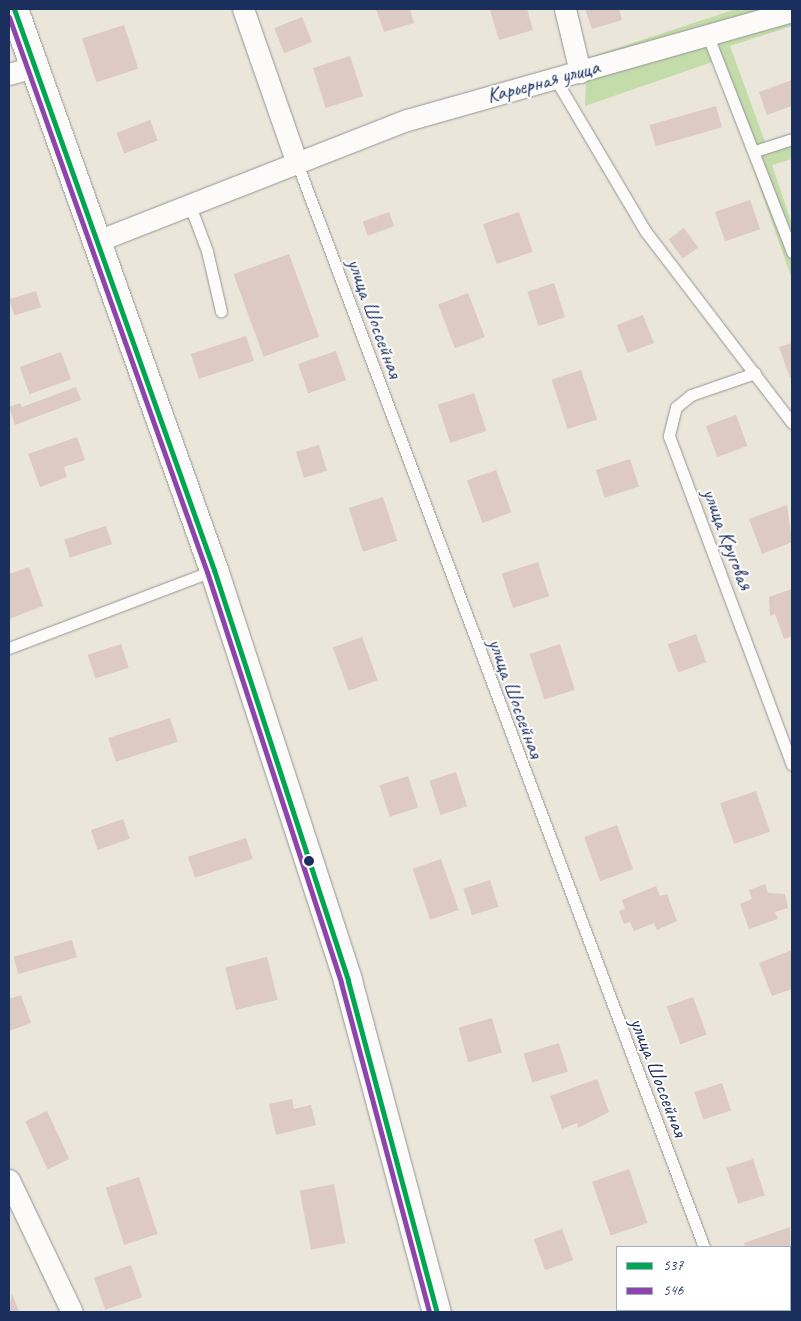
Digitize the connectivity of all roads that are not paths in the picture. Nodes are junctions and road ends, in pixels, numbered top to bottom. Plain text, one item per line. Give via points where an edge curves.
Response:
1 (14, 9) edge
2 (243, 9) edge
3 (565, 9) edge
4 (792, 11) edge
5 (708, 36) junction
6 (21, 71) edge
7 (580, 72) junction
8 (553, 75) junction
9 (792, 138) edge
10 (756, 151) junction
11 (296, 160) junction
12 (189, 203) junction
13 (95, 242) junction
14 (792, 252) edge
15 (220, 311) dead end
16 (755, 373) junction
17 (792, 422) edge
18 (214, 570) junction
19 (9, 648) edge
20 (792, 765) edge
21 (9, 1180) edge
22 (704, 1246) edge
23 (72, 1312) edge
24 (437, 1312) edge

1 - 6 street
2 - 11 street
3 - 7 street
4 - 5 street, Карьерная улица
5 - 7 street, Карьерная улица
5 - 10 lane
6 - 13 street
7 - 8 street, Карьерная улица
8 - 11 street, Карьерная улица
8 - 16 lane via 646,232
9 - 10 lane
10 - 14 lane
11 - 12 street, Карьерная улица
11 - 22 lane, улица Шоссейная
12 - 13 street, Карьерная улица
12 - 15 lane via 207,251
13 - 18 street
16 - 17 lane
16 - 20 lane, улица Круговая via 691,395 676,407 669,436
18 - 19 lane
18 - 24 street via 348,982
21 - 23 street

